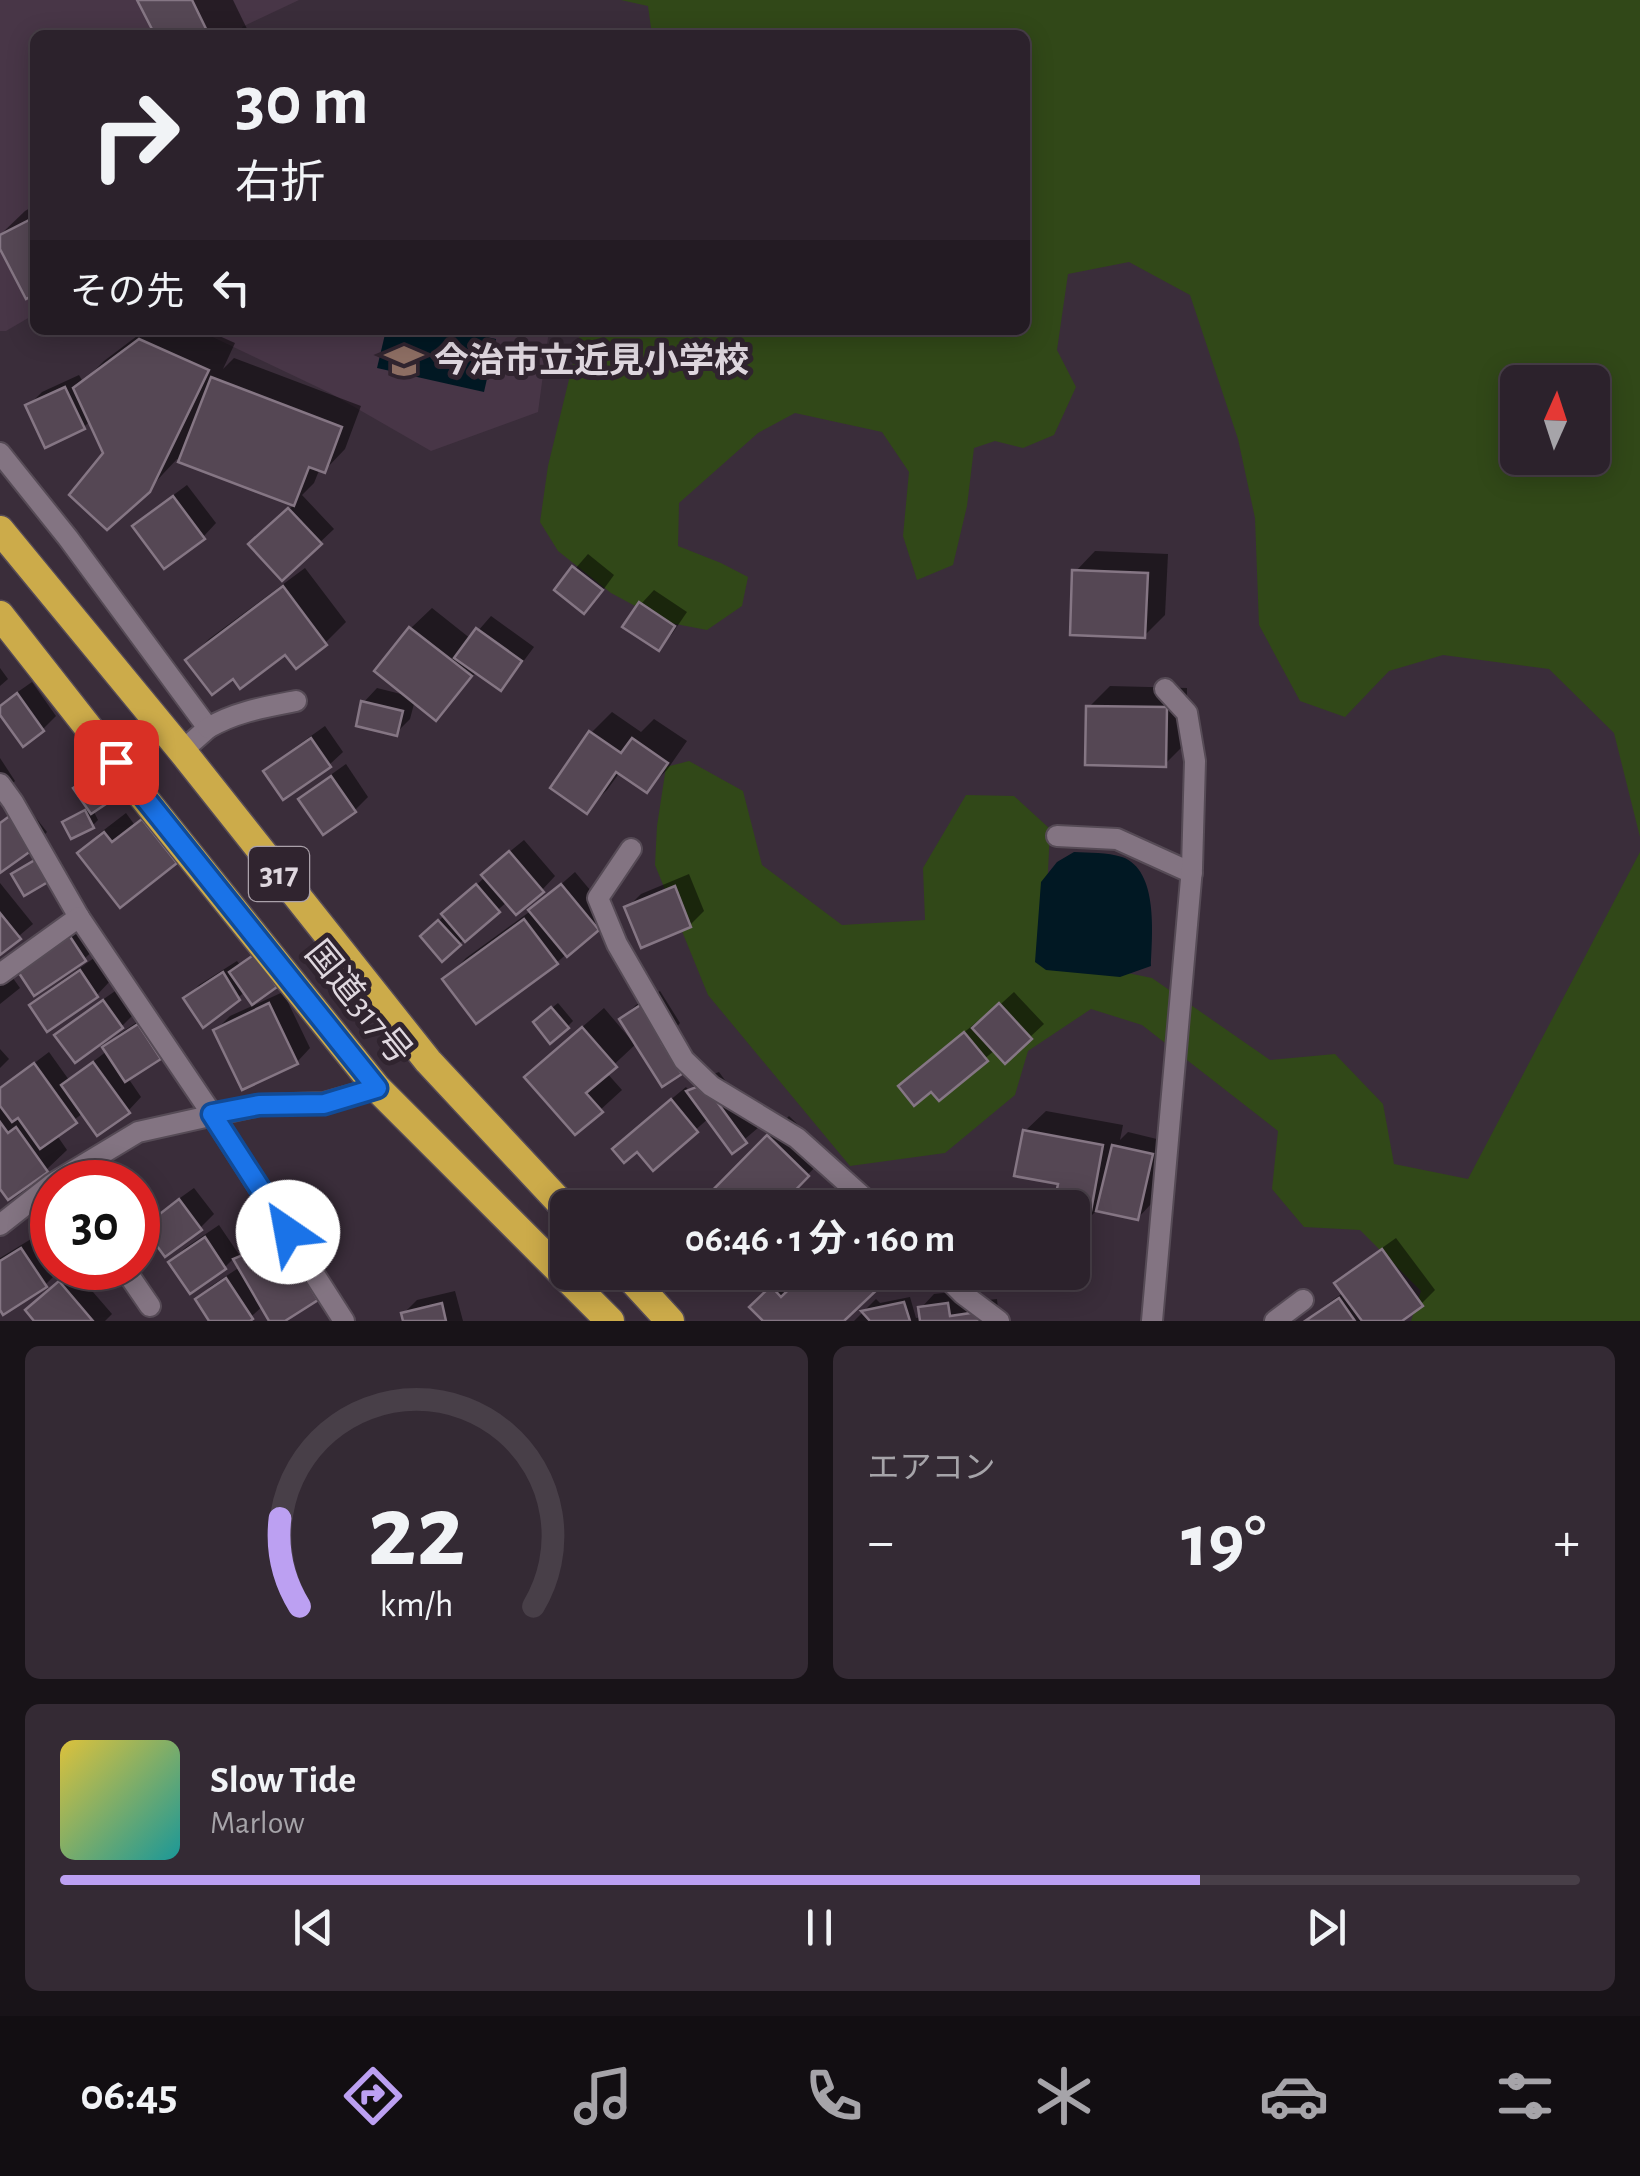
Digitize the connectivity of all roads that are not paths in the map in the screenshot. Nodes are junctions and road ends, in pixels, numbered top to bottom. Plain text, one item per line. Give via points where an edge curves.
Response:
1 (0, 454) edge
2 (0, 530) edge
3 (0, 615) edge
4 (1165, 689) dead end
5 (296, 701) dead end
6 (208, 728) junction
7 (182, 752) junction
8 (0, 784) edge
9 (1057, 836) dead end
10 (631, 849) dead end
11 (1192, 874) junction
12 (79, 916) junction
13 (0, 974) edge
14 (377, 1088) junction
15 (212, 1114) junction
16 (93, 1160) edge
17 (855, 1190) edge
18 (550, 1192) edge
19 (30, 1203) edge
20 (0, 1225) edge
21 (139, 1290) edge
22 (642, 1290) edge
23 (959, 1290) edge
24 (1303, 1300) dead end
25 (150, 1306) dead end
26 (344, 1321) edge
27 (610, 1321) edge
28 (670, 1321) edge
29 (998, 1321) edge
30 (1152, 1321) edge
31 (1275, 1321) edge

1 - 6 street
2 - 7 highway, 国道317号 / 317
3 - 14 highway, 国道317号 / 317
4 - 11 street via 1186,713 1195,762
5 - 6 street
6 - 7 street
7 - 18 highway, 国道317号 / 317 via 428,1061
8 - 12 street
9 - 11 street via 1117,839
10 - 17 street via 598,898 684,1060 711,1086 797,1138
11 - 30 street
12 - 13 street
12 - 15 street
14 - 15 street via 324,1104
14 - 27 highway, 国道317号 / 317
15 - 16 street via 138,1132
15 - 26 street
19 - 20 street
21 - 25 street
22 - 28 highway
23 - 29 street
24 - 31 street

